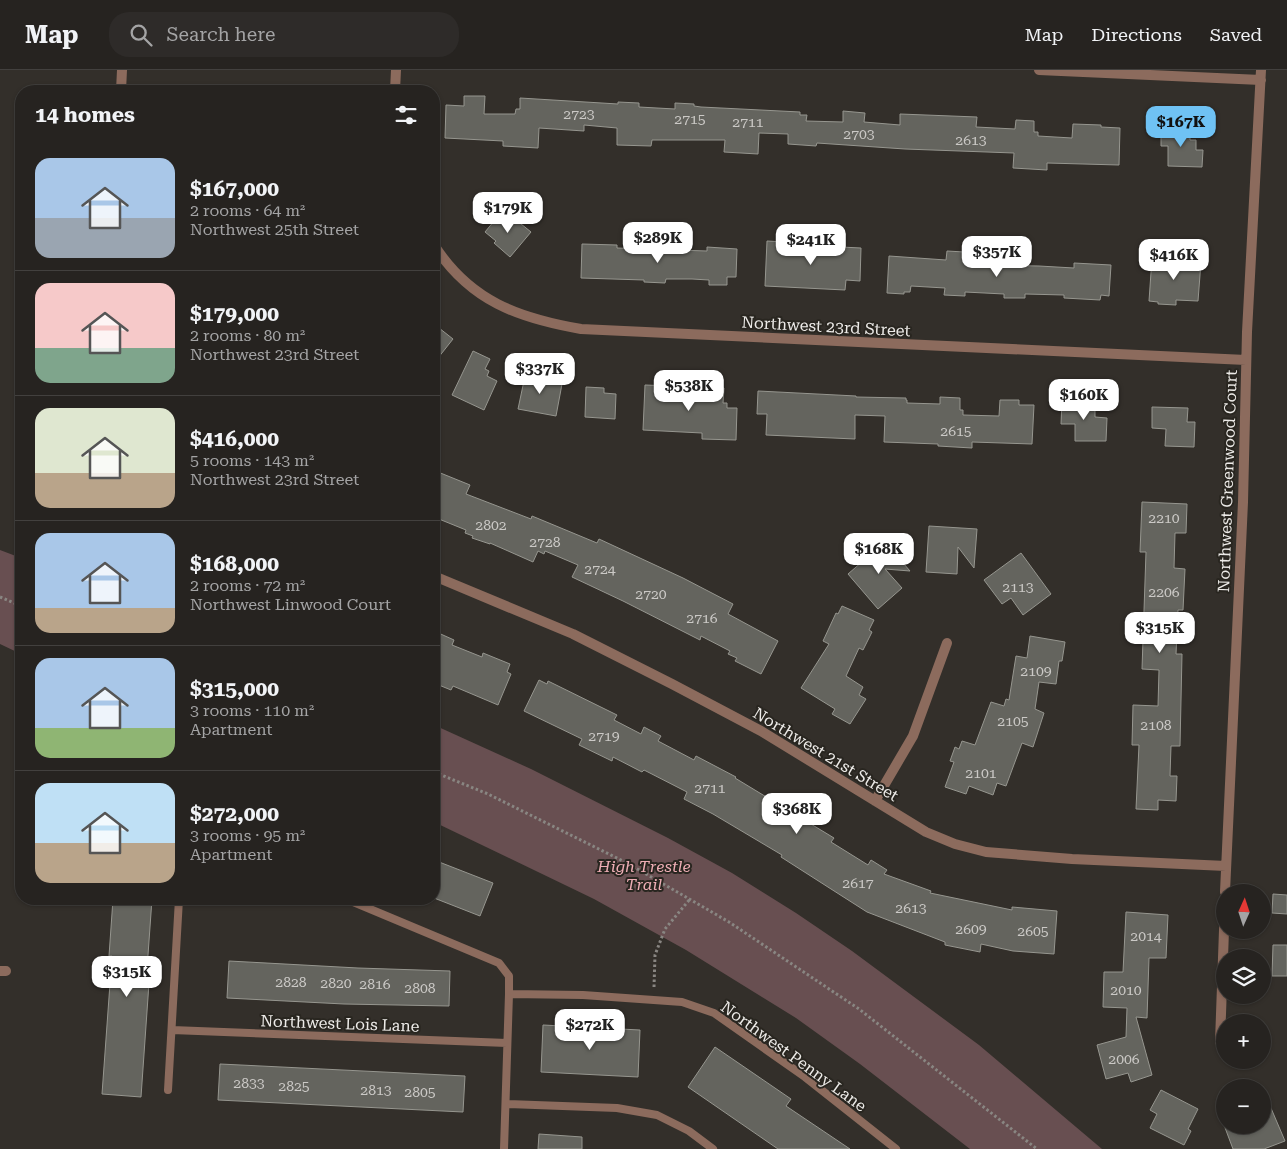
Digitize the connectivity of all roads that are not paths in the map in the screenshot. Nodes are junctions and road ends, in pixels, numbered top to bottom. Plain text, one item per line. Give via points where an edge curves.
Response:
1 (122, 70) edge
2 (396, 70) edge
3 (1039, 70) edge
4 (1261, 75) edge
5 (121, 85) edge
6 (395, 85) edge
7 (440, 255) edge
8 (1246, 360) junction
9 (440, 579) edge
10 (947, 643) dead end
11 (875, 801) junction
12 (1226, 866) junction
13 (1225, 884) edge
14 (180, 905) edge
15 (360, 905) edge
16 (1224, 939) edge
17 (509, 994) junction
18 (1221, 1014) edge
19 (172, 1030) junction
20 (507, 1043) junction
21 (168, 1090) dead end
22 (506, 1104) junction
23 (504, 1149) edge
24 (713, 1149) edge
25 (896, 1149) edge

1 - 5 street
2 - 6 street
3 - 4 street
4 - 8 street, Northwest Greenwood Court
7 - 8 street, Northwest 23rd Street via 467,285 496,303 550,324 581,329
8 - 12 street, Northwest Greenwood Court via 1243,502
9 - 11 street, Northwest 21st Street via 573,634 655,675 761,731
10 - 11 street via 913,736
11 - 12 street, Northwest 21st Street via 926,832 954,844 986,852 1072,860
12 - 13 street, Northwest Greenwood Court
14 - 19 lane
15 - 17 lane via 499,963 509,976
16 - 18 street
17 - 20 lane
17 - 25 lane, Northwest Penny Lane via 653,999 682,1002 714,1013 805,1077
19 - 20 lane, Northwest Lois Lane
19 - 21 lane
20 - 22 lane
22 - 23 lane
22 - 24 lane via 617,1108 657,1115

